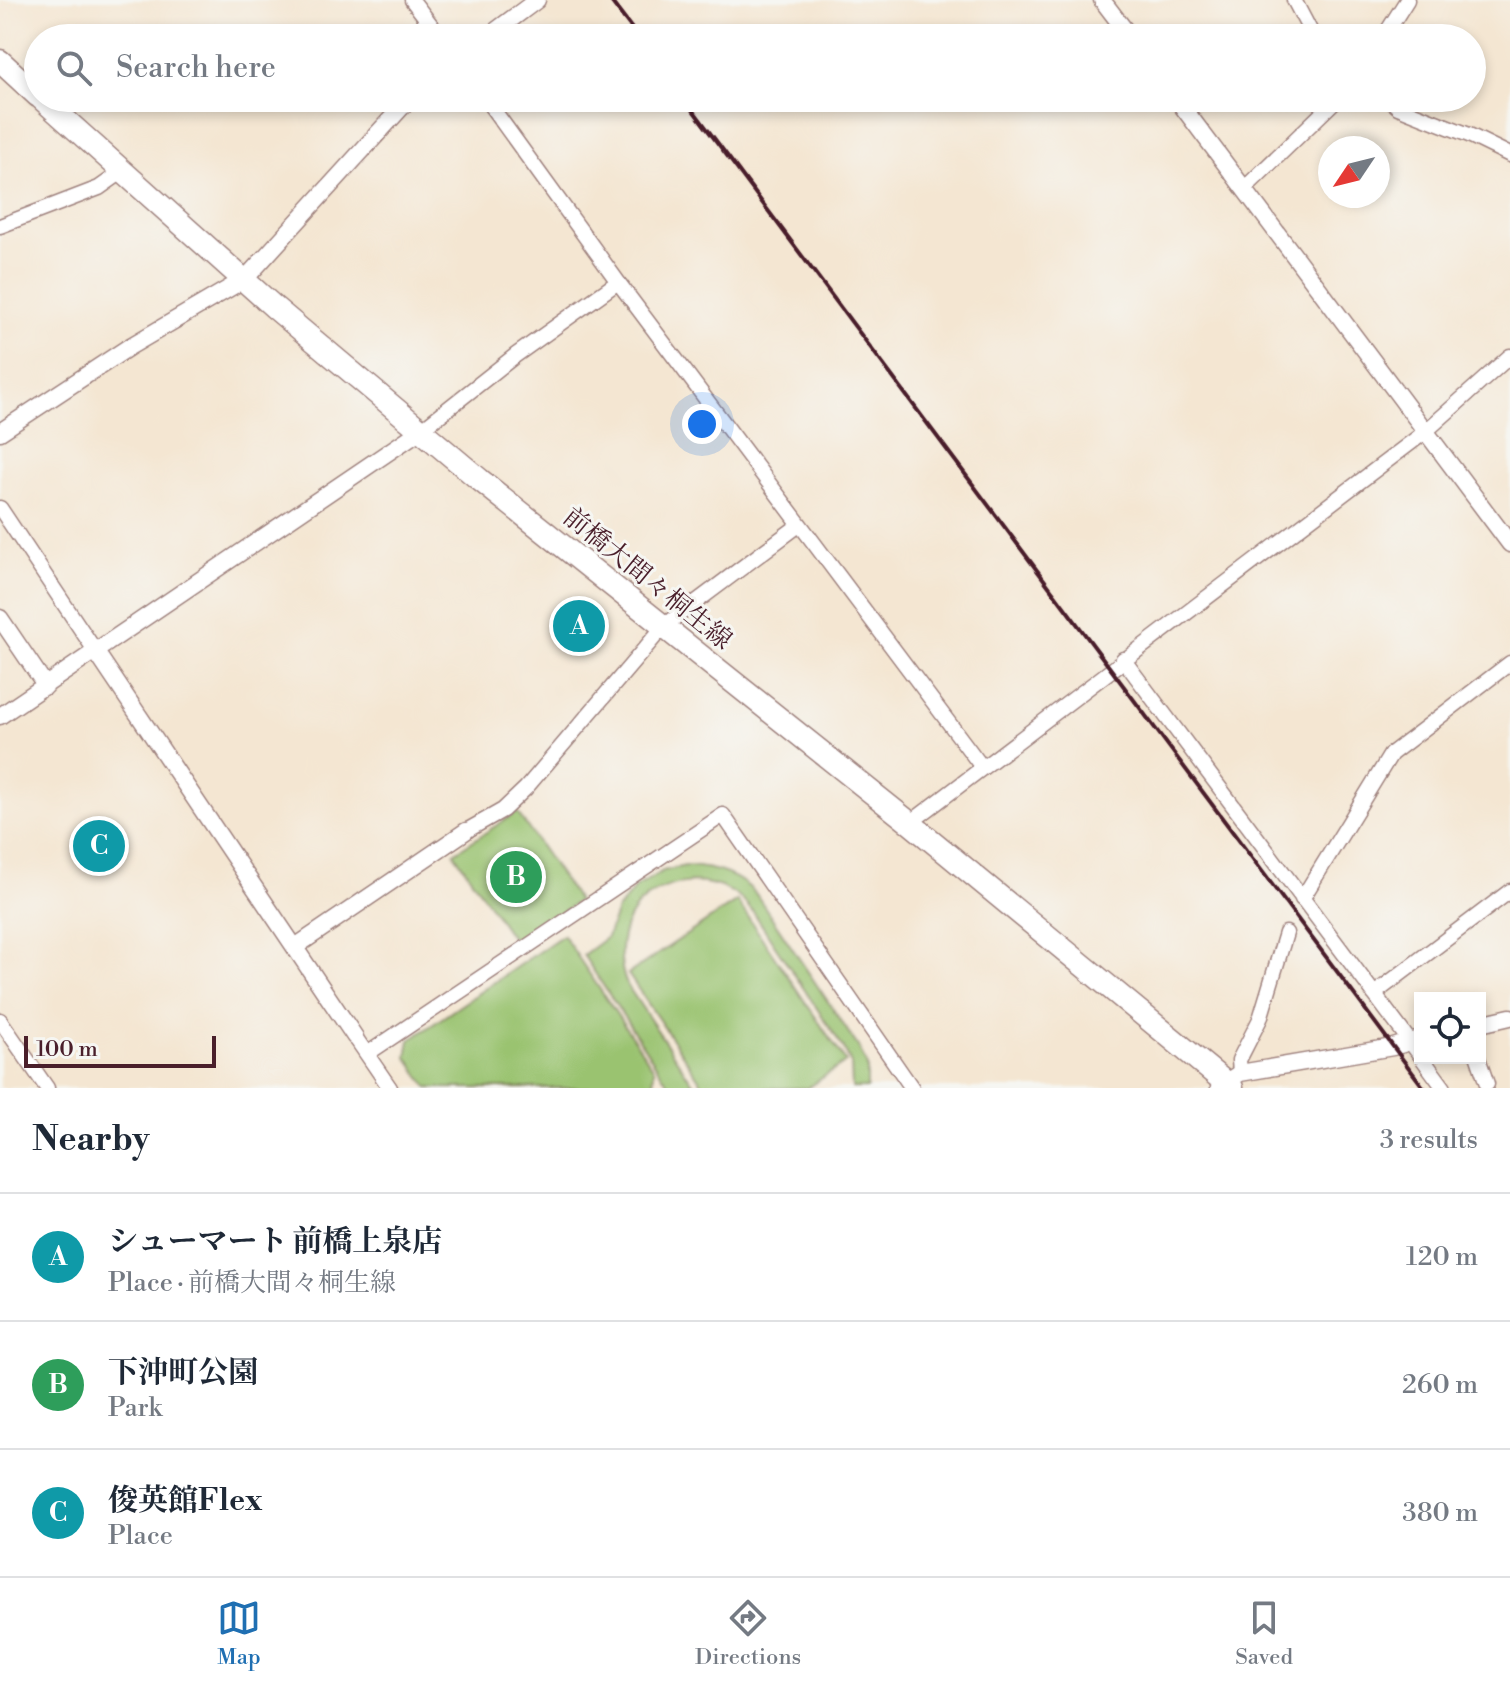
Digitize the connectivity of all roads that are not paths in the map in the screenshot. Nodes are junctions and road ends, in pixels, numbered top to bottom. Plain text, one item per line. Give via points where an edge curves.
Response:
1 (412, 0) edge
2 (537, 0) edge
3 (1102, 0) edge
4 (1294, 0) edge
5 (1407, 0) edge
6 (430, 24) edge
7 (505, 24) edge
8 (1120, 24) edge
9 (1307, 24) edge
10 (1392, 24) edge
11 (0, 61) edge
12 (24, 83) edge
13 (56, 112) edge
14 (397, 112) edge
15 (495, 112) edge
16 (1186, 112) edge
17 (1324, 112) edge
18 (1411, 112) edge
19 (1510, 155) edge
20 (123, 171) junction
21 (1244, 189) junction
22 (0, 226) edge
23 (245, 279) junction
24 (618, 282) junction
25 (1510, 356) edge
26 (421, 430) junction
27 (0, 432) edge
28 (1425, 432) junction
29 (0, 508) edge
30 (799, 525) junction
31 (1510, 544) edge
32 (0, 618) edge
33 (664, 626) junction
34 (96, 652) junction
35 (1123, 659) junction
36 (1510, 663) edge
37 (46, 686) junction
38 (0, 716) edge
39 (982, 767) junction
40 (910, 823) junction
41 (466, 831) joint
42 (1510, 891) edge
43 (1302, 899) junction
44 (1286, 933) dead end
45 (295, 947) junction
46 (1374, 994) junction
47 (1510, 1017) edge
48 (0, 1020) edge
49 (1486, 1023) edge
50 (355, 1037) joint
51 (1414, 1044) edge
52 (1414, 1049) edge
53 (367, 1054) junction
54 (1428, 1064) edge
55 (1480, 1064) edge
56 (1228, 1083) edge
57 (1487, 1084) dead end
58 (47, 1088) edge
59 (390, 1088) edge
60 (912, 1088) edge
61 (1444, 1088) edge

1 - 6 street
2 - 7 street
3 - 8 street
4 - 9 street
5 - 10 street
11 - 12 main road, 前橋大間々桐生線
13 - 20 main road, 前橋大間々桐生線
14 - 23 street
15 - 24 street
16 - 21 street
17 - 21 street
18 - 19 street
20 - 22 street via 104,186
20 - 23 main road, 前橋大間々桐生線
21 - 28 street
23 - 26 main road, 前橋大間々桐生線
23 - 27 street
24 - 26 street
24 - 30 street
25 - 28 street
26 - 33 main road, 前橋大間々桐生線
26 - 34 street
28 - 31 street
28 - 35 street
29 - 34 street
30 - 33 street
30 - 39 street
32 - 37 street
33 - 40 main road, 前橋大間々桐生線
33 - 41 street via 526,788 503,810
34 - 37 street
34 - 45 street
35 - 39 street
35 - 43 street
36 - 43 street via 1391,754
37 - 38 street
39 - 40 street
40 - 56 main road, 前橋大間々桐生線
41 - 45 street
42 - 46 street
43 - 46 street
44 - 56 street via 1260,1019
45 - 50 street
46 - 51 street
47 - 49 street
48 - 58 street
50 - 53 street
52 - 56 street via 1393,1047
53 - 59 street
53 - 60 street via 723,815
54 - 61 street
55 - 57 street

